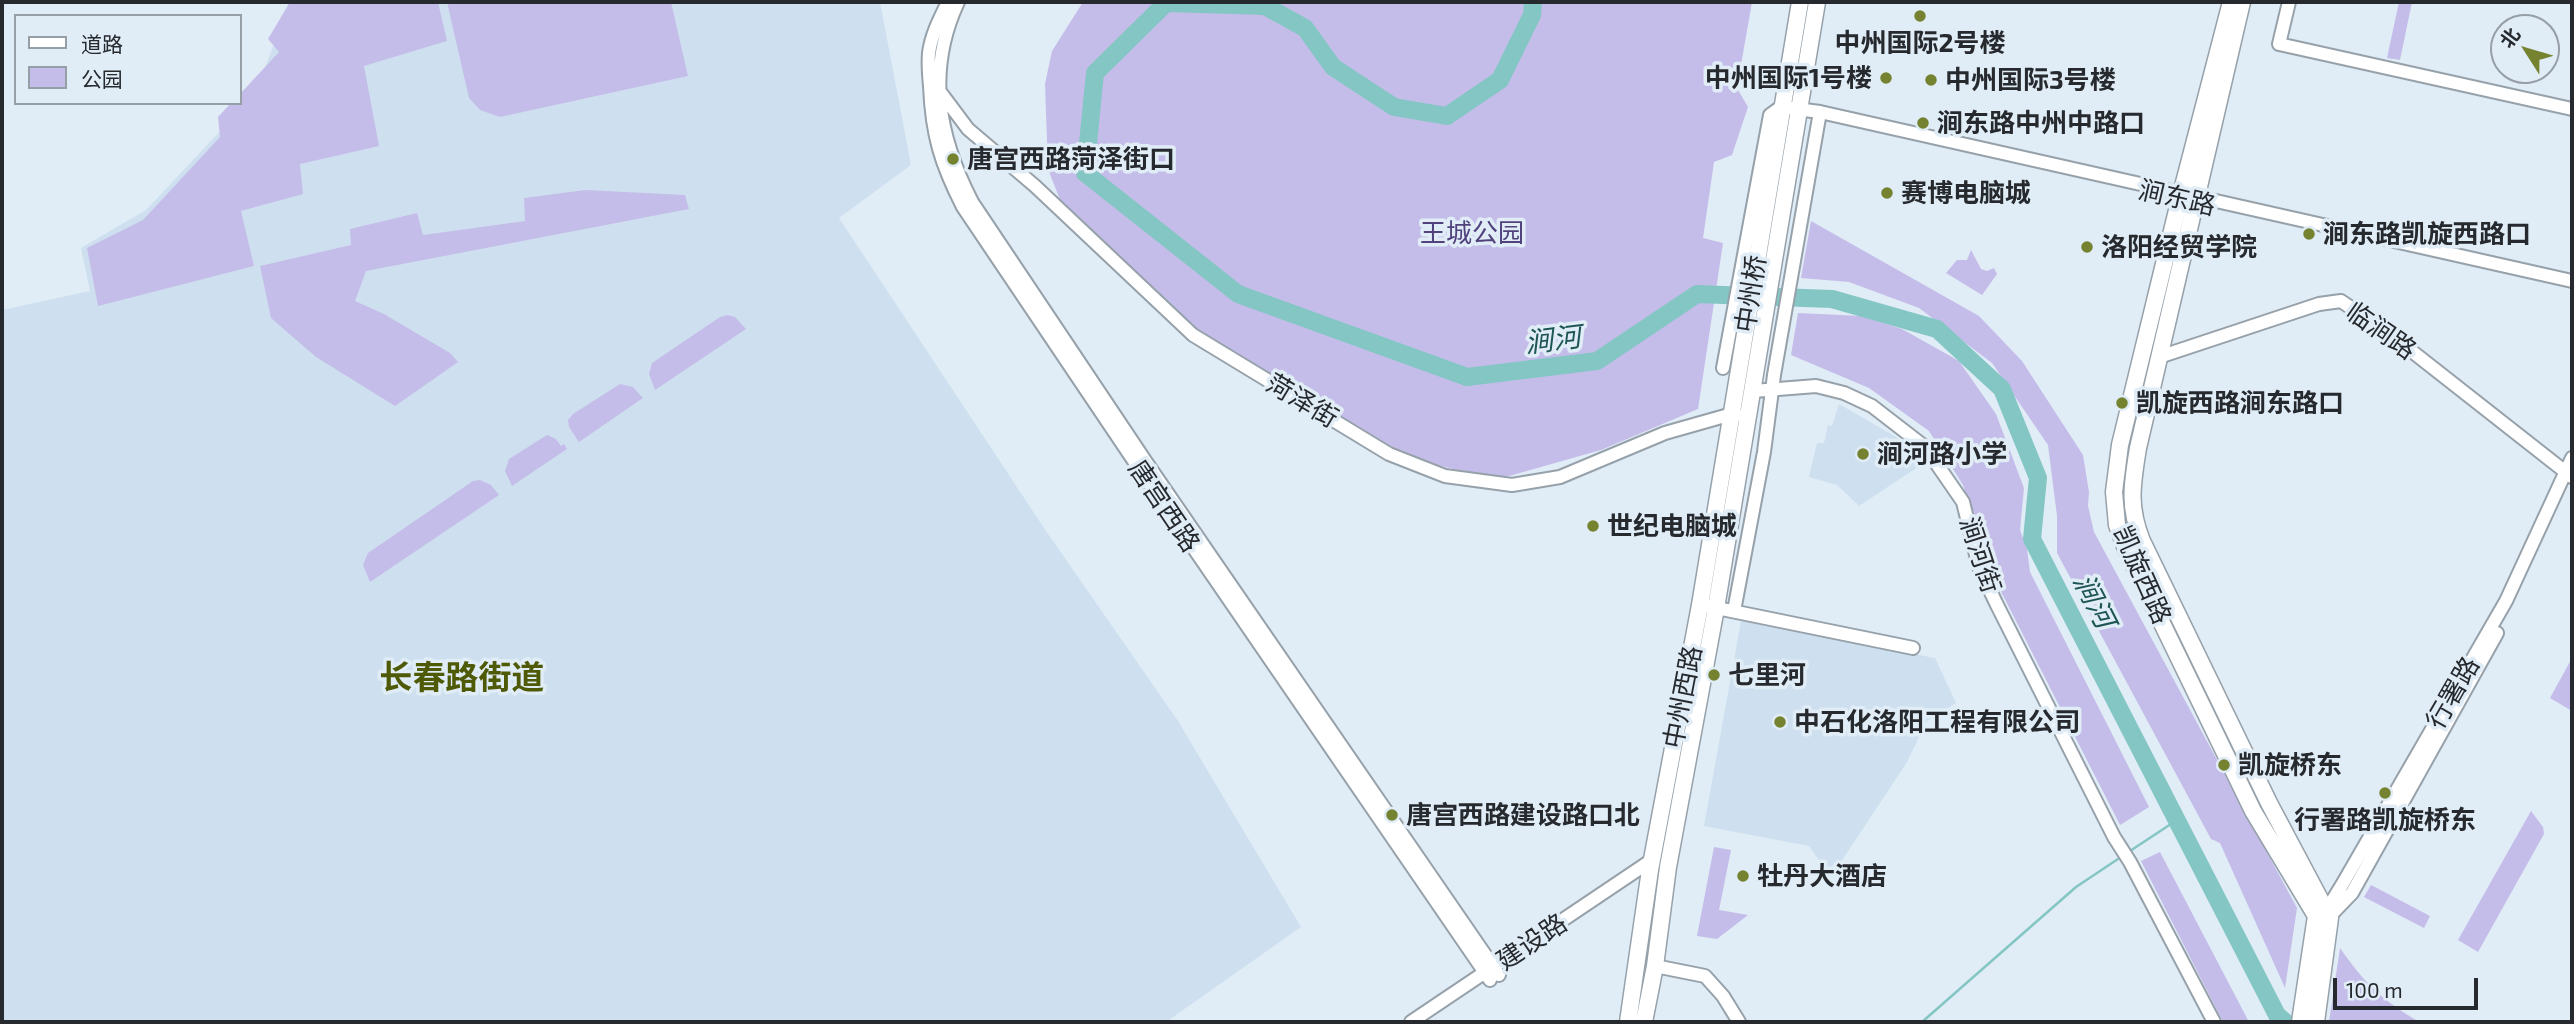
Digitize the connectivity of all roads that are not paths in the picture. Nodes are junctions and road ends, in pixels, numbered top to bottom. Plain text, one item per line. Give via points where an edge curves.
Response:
1 (948, 2) edge
2 (958, 2) edge
3 (1800, 2) edge
4 (1817, 2) edge
5 (2231, 2) edge
6 (2242, 2) edge
7 (2289, 2) edge
8 (940, 93) junction
9 (2572, 109) edge
10 (1781, 110) junction
11 (1798, 111) junction
12 (1819, 115) junction
13 (2188, 197) junction
14 (2572, 281) edge
15 (2572, 287) edge
16 (2159, 357) junction
17 (1731, 370) joint
18 (1754, 383) junction
19 (1772, 390) junction
20 (1732, 414) junction
21 (1749, 416) junction
22 (2572, 458) edge
23 (2570, 474) edge
24 (1708, 606) junction
25 (1734, 611) junction
26 (1913, 648) dead end
27 (1651, 865) junction
28 (1668, 867) junction
29 (2322, 918) junction
30 (1655, 966) junction
31 (1492, 974) junction
32 (1411, 1022) edge
33 (1426, 1022) edge
34 (1628, 1022) edge
35 (1644, 1022) edge
36 (1739, 1022) edge
37 (2214, 1022) edge
38 (2300, 1022) edge
39 (2316, 1022) edge

1 - 31 street, 唐宫西路 via 929,53 931,106 946,173 963,207 1138,467
2 - 8 street, 唐宫西路 via 939,55
3 - 10 main road, 中州桥
4 - 11 main road, 中州桥
5 - 13 main road, 凯旋西路
6 - 13 main road, 凯旋西路
7 - 9 street via 2279,44
8 - 20 street, 菏泽街 via 968,129 1193,335 1389,454 1445,476 1512,485 1560,477 1665,433
8 - 31 street, 唐宫西路 via 945,135 972,202
10 - 11 street, 涧东路
10 - 17 main road, 中州桥 via 1757,216
11 - 12 street, 涧东路
11 - 18 main road, 中州桥
12 - 13 street, 涧东路
12 - 19 street
13 - 14 street, 涧东路
13 - 15 street, 涧东路
13 - 16 main road, 凯旋西路
13 - 29 main road, 凯旋西路 via 2120,445 2114,492 2117,525 2253,811
16 - 23 street, 临涧路 via 2319,304 2341,301
16 - 29 main road, 凯旋西路 via 2138,448 2132,492 2134,521
17 - 20 main road, 中州西路
18 - 19 street, 涧河街
18 - 21 main road, 中州西路
19 - 25 street
19 - 37 street, 涧河街 via 1816,386 1844,393 1872,406 1925,447 1963,502 1979,567
20 - 21 street, 菏泽街
20 - 24 main road, 中州西路
21 - 24 main road, 中州西路
22 - 23 street, 行署路
23 - 29 street, 行署路 via 2513,604 2352,893
24 - 25 street
24 - 27 main road, 中州西路
24 - 28 main road, 中州西路
25 - 26 street
27 - 28 street, 建设路
27 - 31 street, 建设路
27 - 34 main road, 中州西路
28 - 30 main road, 中州西路
29 - 38 main road
29 - 39 main road
30 - 35 main road, 中州西路
30 - 36 street via 1705,976
31 - 32 street, 建设路
31 - 33 street, 建设路

